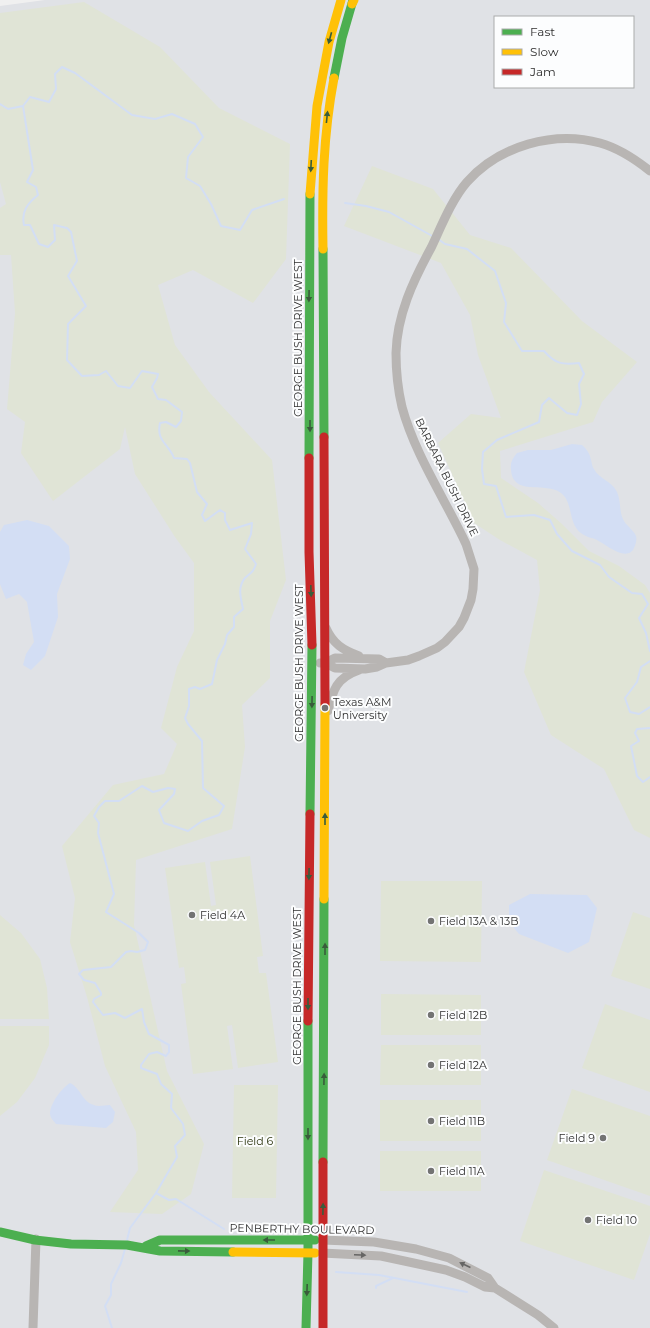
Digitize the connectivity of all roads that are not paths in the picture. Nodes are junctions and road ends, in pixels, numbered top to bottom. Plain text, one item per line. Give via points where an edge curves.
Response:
1 (341, 0) edge
2 (353, 1) edge
3 (650, 170) edge
4 (325, 625) junction
5 (364, 658) junction
6 (313, 663) junction
7 (325, 663) junction
8 (386, 663) junction
9 (365, 669) junction
10 (325, 722) junction
11 (0, 1232) edge
12 (36, 1240) junction
13 (308, 1240) junction
14 (322, 1240) junction
15 (146, 1246) junction
16 (308, 1252) junction
17 (322, 1253) junction
18 (495, 1288) junction
19 (33, 1328) edge
20 (306, 1328) edge
21 (323, 1328) edge
22 (554, 1328) edge

1 -> 6 main road, GEORGE BUSH DRIVE WEST via 325,58 316,106 310,194 309,552
4 -> 2 main road via 322,198 324,147 331,88
3 - 8 street, BARBARA BUSH DRIVE via 625,154 600,143 578,139 553,139 513,149 499,156 477,172 457,196 406,299 396,353 399,393 406,419 415,444 470,552 474,569 473,589 464,618 445,642 408,660
4 - 5 street via 337,645
4 - 7 main road
5 - 7 street, BARBARA BUSH DRIVE via 335,658
5 - 8 street, BARBARA BUSH DRIVE via 379,659
6 - 7 street, BARBARA BUSH DRIVE
6 -> 13 main road, GEORGE BUSH DRIVE WEST via 308,933
7 - 9 street, BARBARA BUSH DRIVE via 335,668
7 - 10 main road
8 - 9 street, BARBARA BUSH DRIVE
9 - 10 street via 342,679 335,687
14 -> 10 main road
11 - 12 main road, PENBERTHY BOULEVARD
12 - 15 main road, PENBERTHY BOULEVARD via 69,1244
12 - 19 street
13 - 14 main road, PENBERTHY BOULEVARD
13 -> 15 main road, PENBERTHY BOULEVARD via 160,1240
13 - 16 main road, GEORGE BUSH DRIVE WEST
14 - 17 main road
18 -> 14 street, PENBERTHY BOULEVARD via 488,1278 449,1258 374,1242
15 -> 16 main road, PENBERTHY BOULEVARD via 160,1251
16 - 17 main road, PENBERTHY BOULEVARD
16 -> 20 main road, GEORGE BUSH DRIVE WEST
17 -> 18 street, PENBERTHY BOULEVARD via 381,1256 446,1270 485,1287
17 - 21 main road
18 - 22 street, PENBERTHY BOULEVARD

